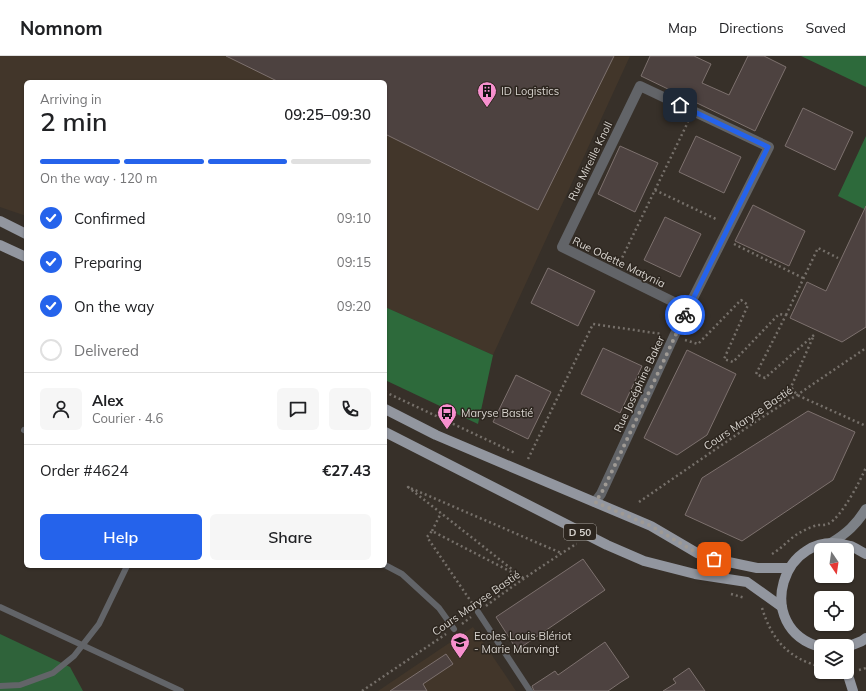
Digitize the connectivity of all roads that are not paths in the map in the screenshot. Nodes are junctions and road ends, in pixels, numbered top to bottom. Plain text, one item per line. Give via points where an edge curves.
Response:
1 (768, 147) joint
2 (0, 221) edge
3 (24, 233) edge
4 (0, 245) edge
5 (562, 247) joint
6 (24, 256) edge
7 (688, 309) junction
8 (387, 410) edge
9 (387, 433) edge
10 (595, 502) junction
11 (866, 509) edge
12 (832, 543) edge
13 (814, 548) edge
14 (854, 548) edge
15 (866, 554) edge
16 (387, 566) edge
17 (126, 568) edge
18 (789, 568) junction
19 (0, 607) edge
20 (782, 607) junction
21 (478, 612) road end
22 (454, 629) road end
23 (866, 638) edge
24 (854, 644) edge
25 (814, 645) edge
26 (82, 646) junction
27 (849, 679) edge
28 (0, 686) edge
29 (181, 691) edge
30 (530, 691) edge
31 (853, 691) edge

1 - 5 street, Rue Mireille Knoll via 640,86
1 - 7 street, Rue Joséphine Baker
2 - 3 main road
4 - 6 main road
5 - 7 street, Rue Odette Matynia
7 - 10 street, Rue Joséphine Baker
8 - 10 main road via 436,435
9 - 20 main road, D 50 via 607,545 644,561 695,574 746,582
10 - 18 main road via 651,526 697,553 714,559 757,568
11 - 12 main road via 847,534
13 - 18 main road via 803,553
14 - 15 main road
16 - 22 lane via 402,574 434,603
17 - 26 lane via 100,624
18 - 20 main road via 783,580
19 - 26 lane
20 - 25 main road via 786,620 793,630 802,639
21 - 30 lane
23 - 24 main road
26 - 28 lane via 74,656 52,673 20,685
26 - 29 lane
27 - 31 main road

